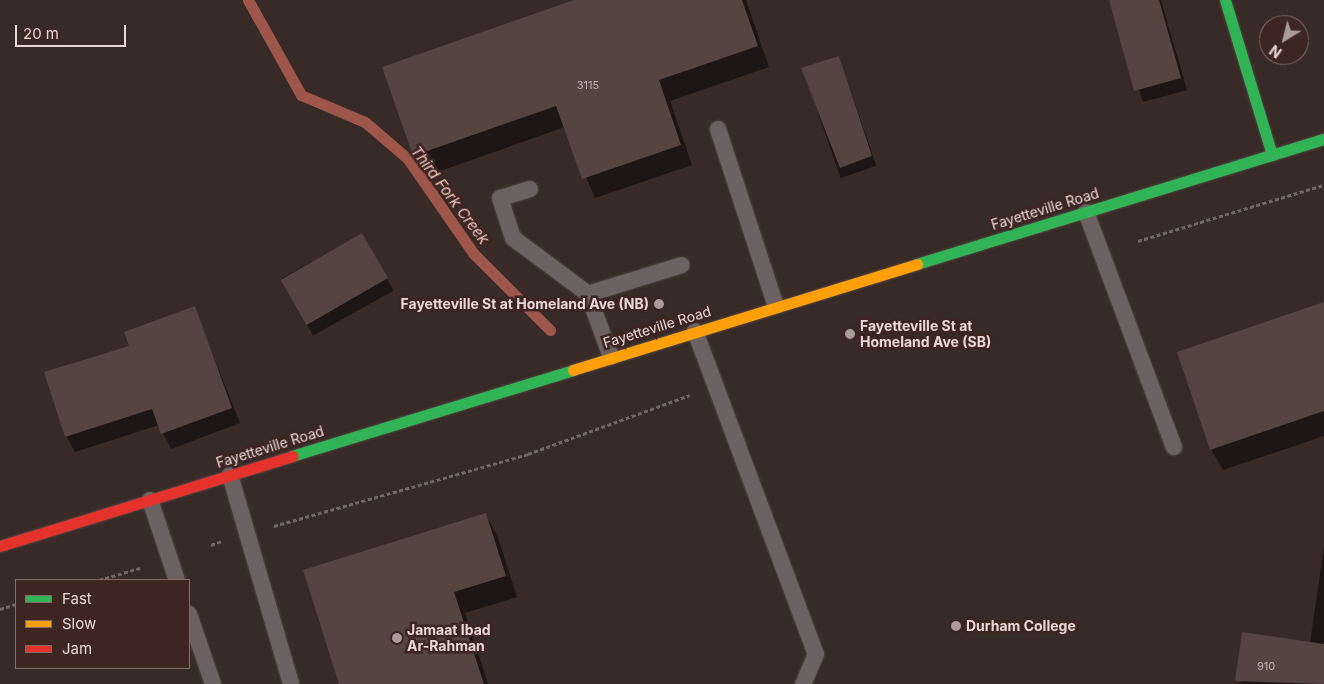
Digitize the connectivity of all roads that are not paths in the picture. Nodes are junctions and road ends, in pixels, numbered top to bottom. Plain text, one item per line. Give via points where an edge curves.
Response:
1 (1225, 0) edge
2 (718, 129) dead end
3 (1324, 139) edge
4 (1272, 155) junction
5 (530, 189) dead end
6 (1086, 212) junction
7 (682, 265) dead end
8 (588, 294) junction
9 (776, 306) junction
10 (695, 331) junction
11 (611, 357) junction
12 (1174, 447) dead end
13 (230, 475) junction
14 (150, 500) junction
15 (0, 546) edge
16 (177, 579) edge
17 (190, 617) edge
18 (213, 684) edge
19 (291, 684) edge
20 (803, 684) edge

1 - 4 main road
2 - 9 lane
3 - 4 main road, Fayetteville Road
4 - 6 main road, Fayetteville Road
5 - 8 lane via 500,198 513,238
6 - 9 main road, Fayetteville Road
6 - 12 lane
7 - 8 lane
8 - 11 lane
9 - 10 main road, Fayetteville Road
10 - 11 main road, Fayetteville Road
10 - 20 lane via 816,654
11 - 13 main road, Fayetteville Road
13 - 14 main road, Fayetteville Road
13 - 19 lane
14 - 15 main road, Fayetteville Road
14 - 16 lane
17 - 18 lane

